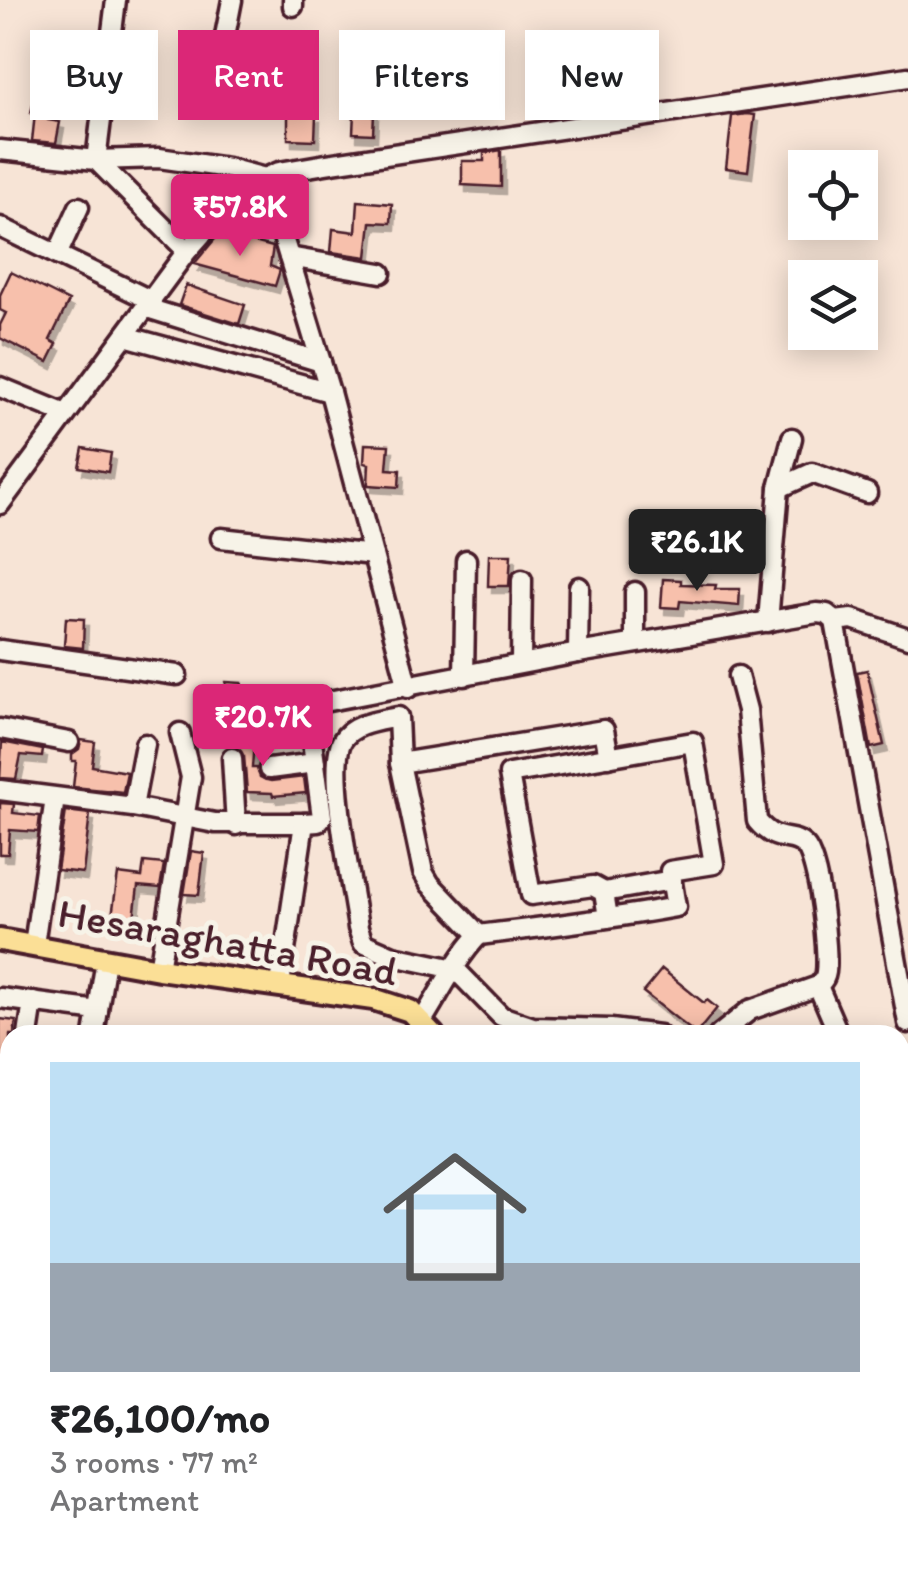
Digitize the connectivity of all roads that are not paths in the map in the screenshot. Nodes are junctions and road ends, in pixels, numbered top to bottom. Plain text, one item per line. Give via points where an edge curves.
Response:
1 (116, 0) edge
2 (232, 0) edge
3 (226, 30) edge
4 (908, 78) edge
5 (0, 150) edge
6 (96, 160) junction
7 (264, 178) junction
8 (79, 207) dead end
9 (0, 227) edge
10 (187, 250) junction
11 (56, 254) junction
12 (289, 258) junction
13 (381, 273) dead end
14 (149, 304) junction
15 (125, 336) junction
16 (321, 362) junction
17 (0, 388) edge
18 (330, 392) junction
19 (66, 414) junction
20 (792, 438) dead end
21 (779, 488) junction
22 (866, 493) dead end
23 (0, 504) edge
24 (221, 538) dead end
25 (373, 556) junction
26 (466, 560) dead end
27 (522, 580) dead end
28 (580, 587) dead end
29 (635, 592) dead end
30 (835, 621) junction
31 (768, 622) junction
32 (908, 638) edge
33 (635, 643) junction
34 (0, 650) edge
35 (578, 653) junction
36 (522, 663) junction
37 (177, 675) dead end
38 (464, 676) junction
39 (738, 676) dead end
40 (408, 688) junction
41 (0, 729) edge
42 (180, 732) dead end
43 (69, 742) dead end
44 (145, 744) dead end
45 (609, 757) junction
46 (232, 758) dead end
47 (315, 763) junction
48 (400, 764) junction
49 (269, 768) dead end
50 (0, 790) edge
51 (55, 798) junction
52 (134, 807) junction
53 (184, 818) junction
54 (304, 823) junction
55 (236, 825) junction
56 (672, 880) junction
57 (604, 892) junction
58 (608, 918) junction
59 (479, 935) junction
60 (0, 940) edge
61 (34, 945) junction
62 (106, 960) junction
63 (903, 964) edge
64 (159, 969) junction
65 (455, 970) junction
66 (280, 984) junction
67 (818, 986) junction
68 (0, 998) edge
69 (32, 1002) junction
70 (98, 1011) junction
71 (908, 1023) edge
72 (29, 1025) edge
73 (96, 1025) edge
74 (424, 1025) edge
75 (429, 1025) edge
76 (527, 1025) edge
77 (731, 1025) edge
78 (836, 1025) edge

1 - 6 street
2 - 3 street
4 - 7 street
5 - 6 street
6 - 7 street via 159,158
6 - 10 street
7 - 10 street
7 - 12 street
8 - 11 street
9 - 11 street
10 - 14 street
11 - 14 street
12 - 13 street
12 - 16 street
14 - 15 street
14 - 16 street
15 - 18 street
15 - 19 street
16 - 18 street
17 - 19 street
18 - 25 street
19 - 23 street
20 - 21 street
21 - 22 street via 812,472
21 - 31 street
24 - 25 street
25 - 40 street
26 - 38 street
27 - 36 street
28 - 35 street
29 - 33 street
30 - 31 street via 817,613
30 - 32 street via 852,618
30 - 63 street
31 - 33 street
33 - 35 street
34 - 37 street
35 - 36 street
36 - 38 street
38 - 40 street
39 - 67 street via 757,821 774,838 805,846 818,882 826,969
40 - 47 street via 318,703 310,726
41 - 43 street
42 - 53 street via 191,777
44 - 52 street
45 - 48 street via 604,730
45 - 56 street via 693,742 714,864 670,871
45 - 57 street via 509,774 530,895 593,886
46 - 55 street
47 - 49 street
47 - 54 street via 322,817
48 - 59 street via 424,872
48 - 65 street via 398,717 364,724 343,739 335,766 358,928 374,950
50 - 51 street
51 - 52 street
51 - 61 street
52 - 53 street
53 - 55 street
53 - 64 street
54 - 55 street
54 - 66 street
56 - 57 street
56 - 58 street via 676,907
57 - 58 street
58 - 59 street
59 - 65 street
60 - 61 main road, Hesaraghatta Road
61 - 62 main road, Hesaraghatta Road
62 - 64 main road, Hesaraghatta Road
62 - 70 street
63 - 71 street
64 - 66 main road, Hesaraghatta Road
65 - 75 street
65 - 76 street via 501,1016
66 - 74 main road, Hesaraghatta Road via 399,1005
67 - 77 street via 750,1010
67 - 78 street
68 - 69 street
69 - 70 street
69 - 72 street
70 - 73 street

